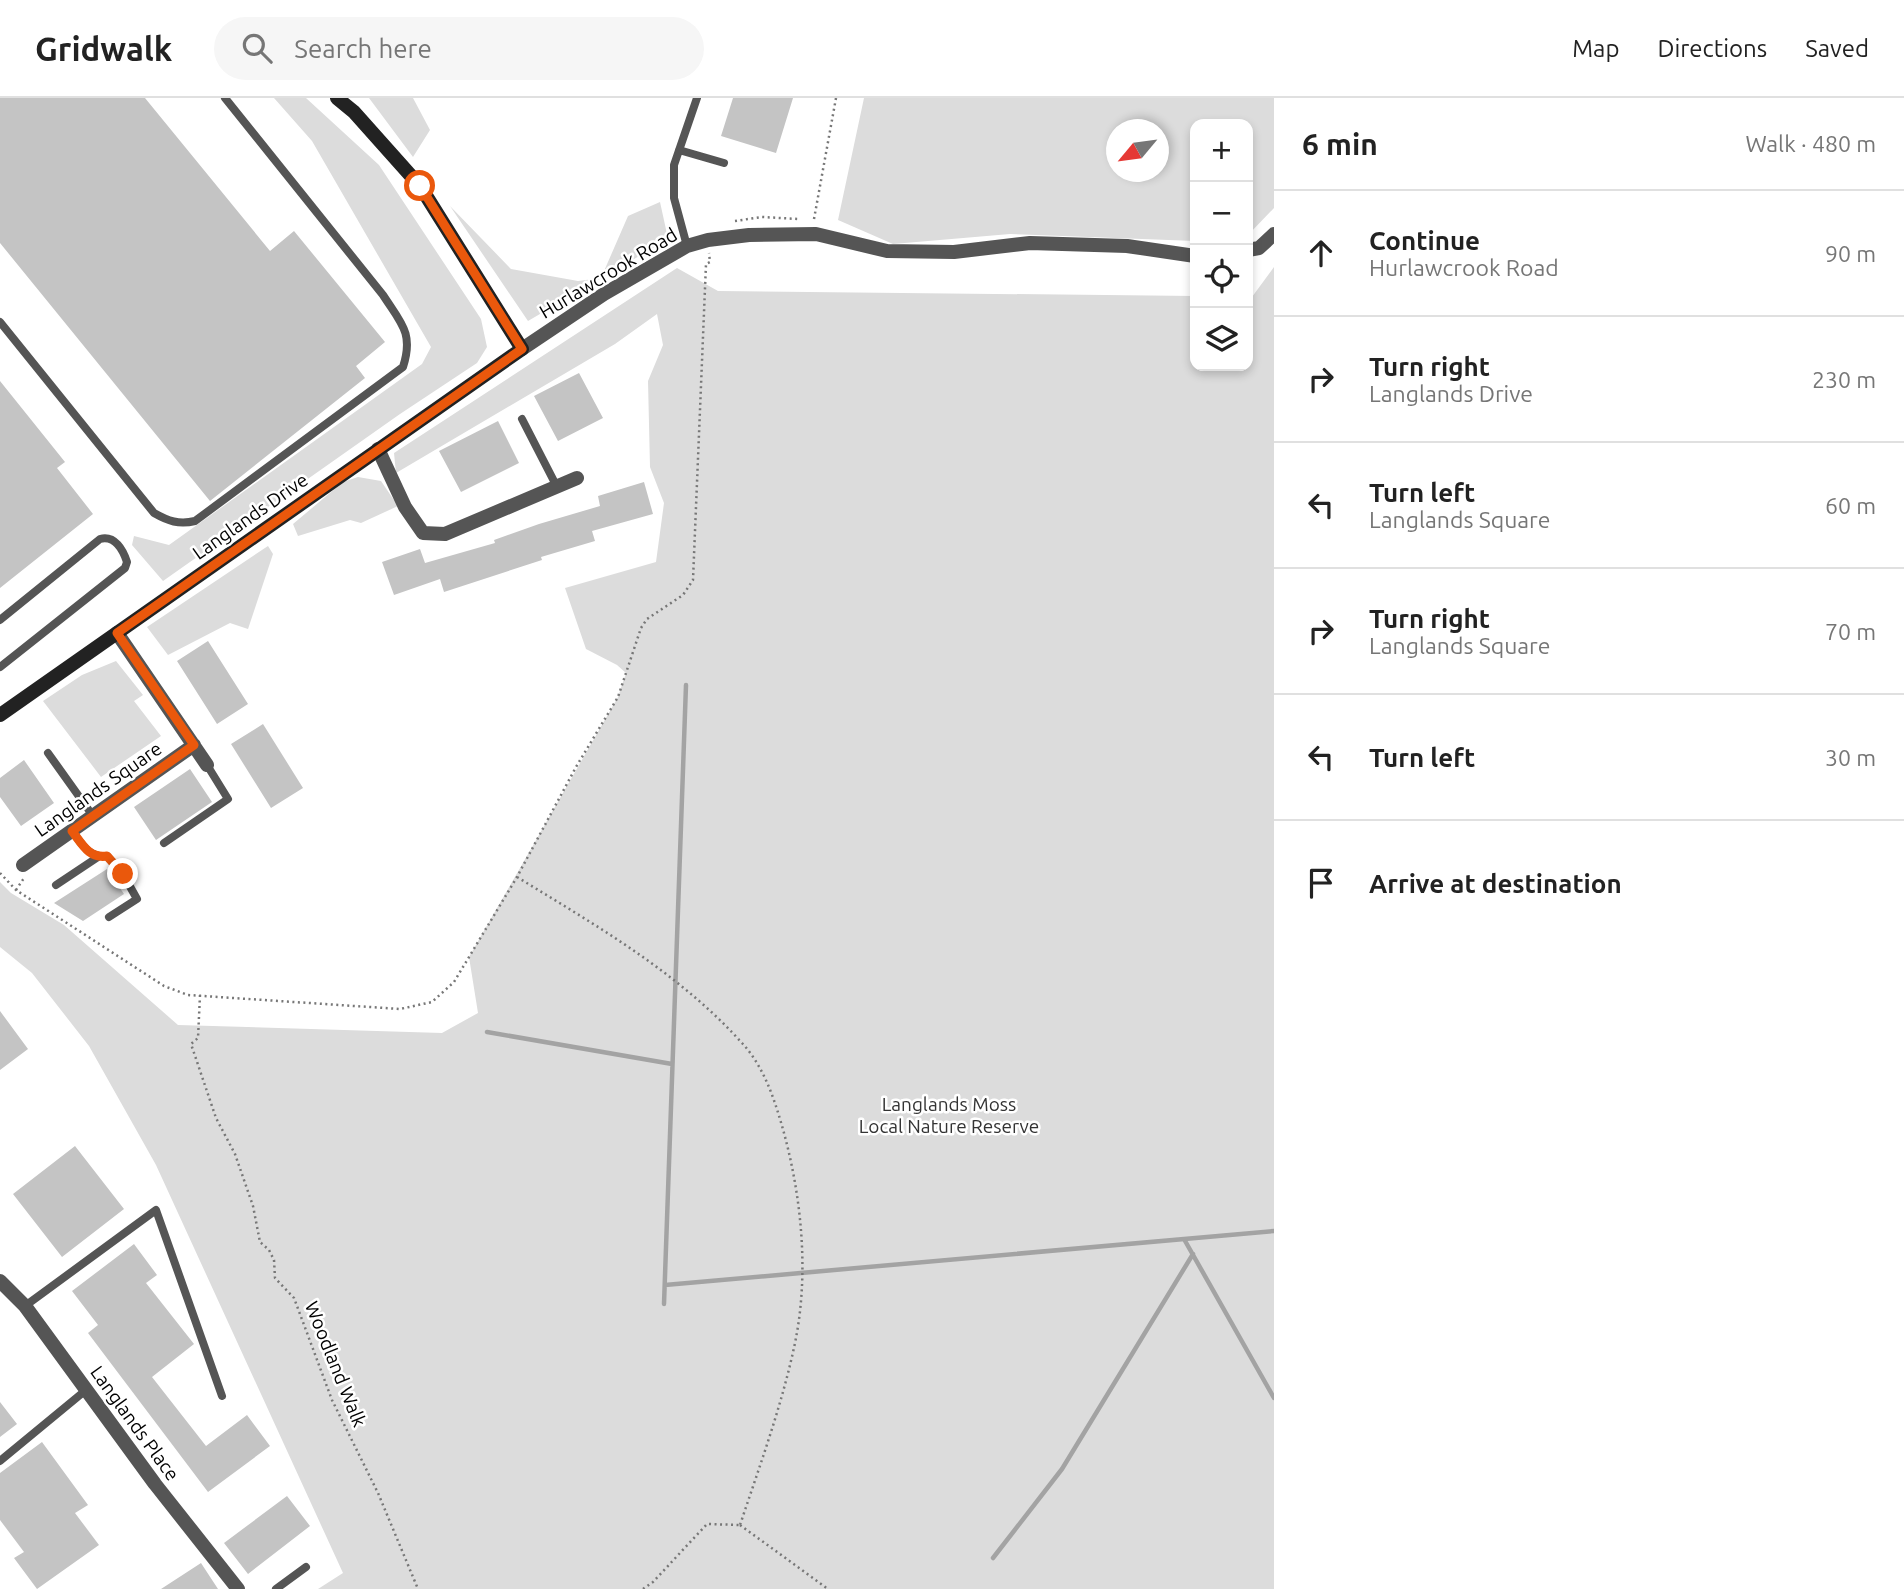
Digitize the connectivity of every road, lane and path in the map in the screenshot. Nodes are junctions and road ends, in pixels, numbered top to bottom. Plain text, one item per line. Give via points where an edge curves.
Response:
1 (225, 98) edge
2 (337, 98) edge
3 (697, 98) edge
4 (835, 98) edge
5 (679, 150) junction
6 (724, 163) dead end
7 (801, 219) dead end
8 (814, 220) dead end
9 (727, 222) dead end
10 (1274, 234) edge
11 (708, 240) junction
12 (687, 246) junction
13 (1253, 249) edge
14 (1190, 255) edge
15 (0, 322) edge
16 (522, 349) junction
17 (522, 419) dead end
18 (378, 449) junction
19 (577, 478) dead end
20 (557, 487) junction
21 (0, 620) edge
22 (117, 633) junction
23 (0, 667) edge
24 (0, 715) edge
25 (194, 745) junction
26 (48, 753) dead end
27 (207, 765) joint
28 (93, 816) junction
29 (72, 831) junction
30 (164, 843) dead end
31 (98, 857) junction
32 (23, 865) dead end
33 (0, 873) edge
34 (517, 877) junction
35 (57, 885) dead end
36 (108, 917) dead end
37 (200, 995) junction
38 (0, 1280) edge
39 (25, 1306) junction
40 (86, 1390) junction
41 (222, 1396) dead end
42 (0, 1461) edge
43 (740, 1525) junction
44 (306, 1567) dead end
45 (238, 1589) edge
46 (276, 1589) edge
47 (418, 1589) edge
48 (643, 1589) edge
49 (828, 1589) edge

1 - 15 lane via 390,305 408,340 403,368 195,521 184,524 166,520 146,505
2 - 16 street via 420,186
3 - 5 lane
4 - 8 path
5 - 6 lane
5 - 12 lane via 674,198
7 - 9 path via 762,217
10 - 13 street
11 - 12 street, Hurlawcrook Road
11 - 14 street, Hurlawcrook Road via 816,234 887,251 954,252 1030,243 1127,246
11 - 34 path via 693,580 683,595 641,628 618,696
12 - 16 street, Hurlawcrook Road
16 - 18 street, Langlands Drive
17 - 20 lane
18 - 20 street via 405,507 423,533 445,534
18 - 22 street, Langlands Drive
19 - 20 street
21 - 23 lane via 100,539 113,540 124,553 125,568
22 - 24 street, Langlands Drive
22 - 25 street
25 - 27 street
25 - 28 street, Langlands Square
26 - 28 lane
27 - 30 lane via 228,799
28 - 29 street, Langlands Square
29 - 31 lane via 88,852
29 - 32 street, Langlands Square
31 - 35 lane
31 - 36 lane via 107,856 137,899
33 - 37 path via 16,890 164,986
34 - 37 path via 454,982 432,1002 400,1009
34 - 43 path via 610,933 694,995 744,1044 769,1083 793,1167 802,1281 796,1340
37 - 47 path, Woodland Walk via 198,1038 191,1044 216,1118 235,1154 260,1242 274,1260 275,1278 295,1298 332,1400
38 - 39 street, Langlands Place
39 - 40 street, Langlands Place
39 - 41 lane via 156,1210
40 - 42 lane
40 - 45 street, Langlands Place
43 - 48 path via 707,1524
43 - 49 path
44 - 46 lane

